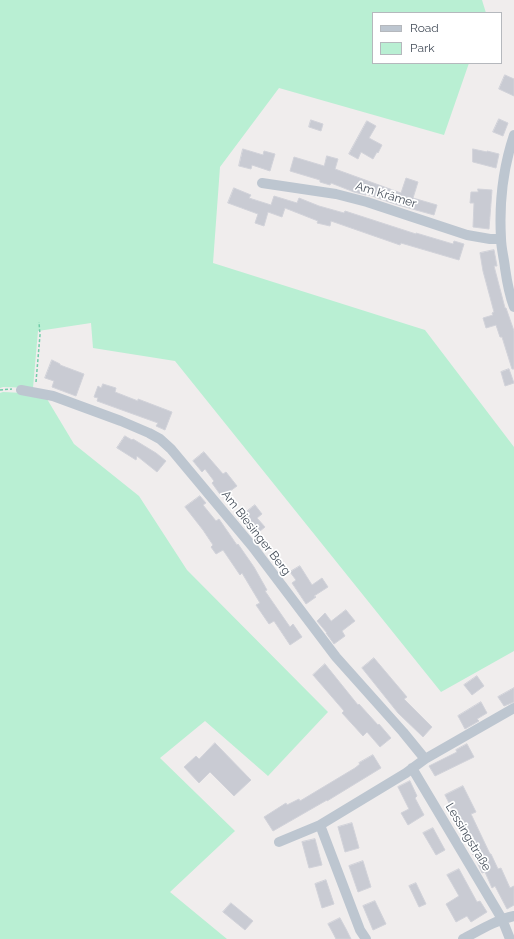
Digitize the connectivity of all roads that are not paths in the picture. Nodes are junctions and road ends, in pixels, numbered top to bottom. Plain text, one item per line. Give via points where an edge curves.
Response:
1 (514, 135) edge
2 (510, 164) edge
3 (262, 183) dead end
4 (501, 240) junction
5 (514, 307) edge
6 (21, 390) road end
7 (514, 708) edge
8 (425, 759) junction
9 (412, 768) junction
10 (320, 825) junction
11 (279, 842) dead end
12 (514, 916) edge
13 (502, 919) junction
14 (366, 939) edge
15 (463, 939) edge
16 (510, 939) edge

1 - 2 street
2 - 4 street via 501,197
3 - 4 street, Am Krämer via 336,194 467,235
4 - 5 street
6 - 8 street, Am Biesinger Berg via 54,396 121,421 160,439 171,449 252,546 336,657
7 - 8 street
8 - 9 street
9 - 10 street
9 - 13 street, Lessingstraße
10 - 11 street
10 - 14 street via 360,930
12 - 13 street
13 - 15 street
13 - 16 street, Lessingstraße

